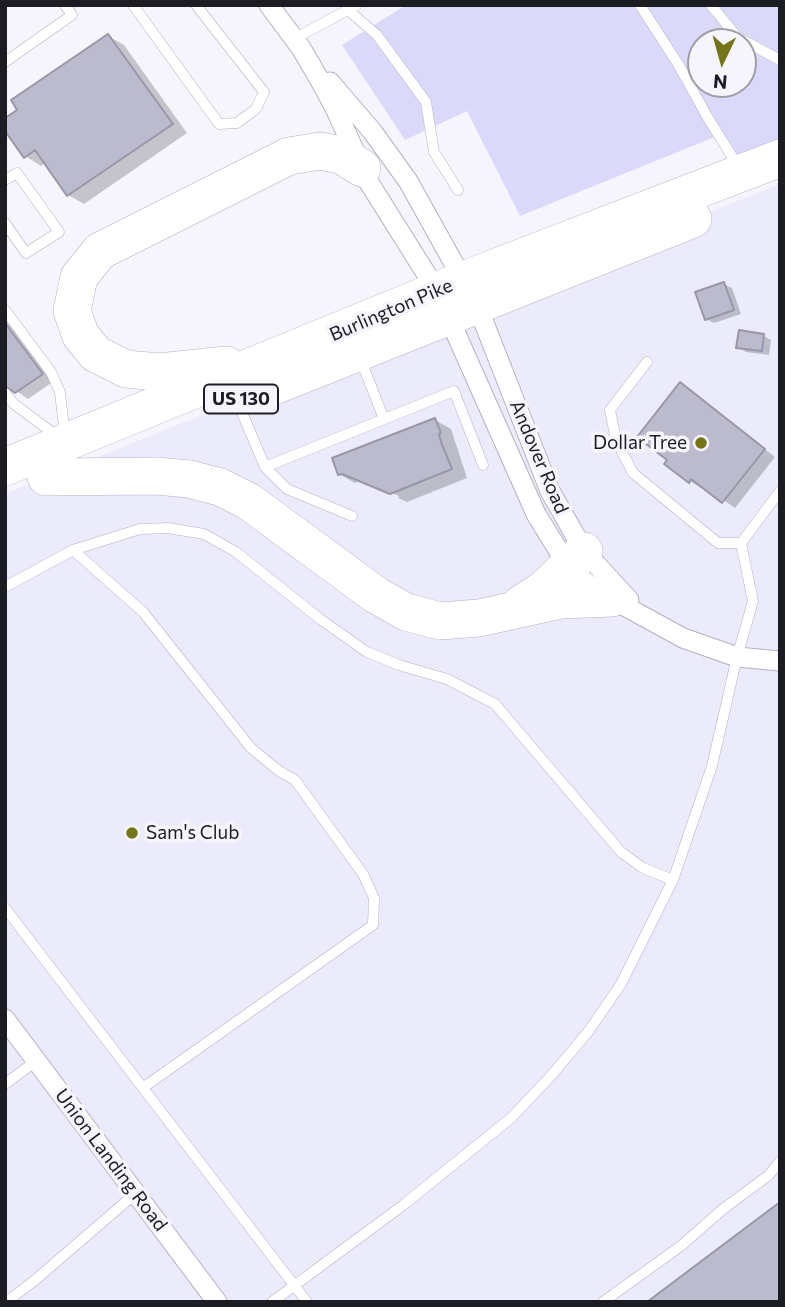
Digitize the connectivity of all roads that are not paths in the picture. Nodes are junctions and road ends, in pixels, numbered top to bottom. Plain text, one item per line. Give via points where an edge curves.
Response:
1 (65, 5) edge
2 (133, 5) edge
3 (196, 5) edge
4 (269, 5) edge
5 (640, 5) edge
6 (711, 5) edge
7 (353, 8) edge
8 (297, 43) junction
9 (780, 60) edge
10 (5, 62) edge
11 (780, 158) edge
12 (362, 168) junction
13 (742, 173) junction
14 (5, 180) edge
15 (780, 184) edge
16 (458, 190) dead end
17 (5, 223) edge
18 (456, 298) junction
19 (5, 310) edge
20 (357, 353) junction
21 (269, 361) junction
22 (647, 362) dead end
23 (5, 393) edge
24 (237, 401) junction
25 (384, 419) junction
26 (65, 443) junction
27 (483, 465) dead end
28 (5, 467) edge
29 (265, 467) junction
30 (46, 477) junction
31 (780, 491) edge
32 (5, 494) edge
33 (352, 516) dead end
34 (741, 543) junction
35 (73, 550) junction
36 (576, 559) junction
37 (5, 587) edge
38 (625, 605) junction
39 (509, 612) junction
40 (737, 657) junction
41 (780, 661) edge
42 (673, 880) junction
43 (5, 908) edge
44 (5, 1019) edge
45 (36, 1062) junction
46 (5, 1084) edge
47 (144, 1087) junction
48 (780, 1161) edge
49 (136, 1193) junction
50 (294, 1284) junction
51 (6, 1302) edge
52 (217, 1302) edge
53 (272, 1302) edge
54 (307, 1302) edge
55 (603, 1302) edge

1 - 10 lane via 72,15
2 - 3 lane via 219,124 237,123 256,109 264,92
4 - 8 street, Andover Road
5 - 13 lane
6 - 9 lane via 737,37
7 - 8 lane
7 - 16 lane via 426,102 434,152
8 - 12 street, Andover Road
8 - 18 street, Andover Road via 408,181
11 - 13 highway, Burlington Pike / US 130
12 - 18 street, Andover Road
12 - 21 highway via 341,155 320,151 289,156 100,251 79,277 72,311 81,336 96,354 126,369 159,372
13 - 18 highway, Burlington Pike / US 130
14 - 17 lane via 17,173 59,232 26,253
15 - 18 highway, Burlington Pike / US 130
18 - 20 highway, Burlington Pike / US 130
18 - 21 highway, Burlington Pike / US 130
18 - 36 street, Andover Road via 550,491
18 - 36 street, Andover Road via 536,514
19 - 26 lane via 51,372 60,392
20 - 24 highway, Burlington Pike / US 130
20 - 25 lane
21 - 26 highway, Burlington Pike / US 130
22 - 34 lane via 610,410 633,473 718,543
23 - 26 lane
24 - 29 lane
24 - 30 highway, Burlington Pike / US 130
25 - 27 lane via 454,391
25 - 29 lane
26 - 28 highway, Burlington Pike / US 130
29 - 33 lane via 287,489
30 - 32 highway, Burlington Pike / US 130
30 - 39 highway via 157,476 220,487 248,501 406,612 440,621
31 - 34 lane
34 - 40 lane via 753,601
35 - 37 lane
35 - 42 lane via 140,529 168,528 205,534 226,545 367,652 447,679 495,704 621,852 643,869
35 - 47 lane via 143,612 251,748 295,780 363,874 374,898 373,925
36 - 38 street, Andover Road
36 - 38 street, Andover Road via 595,590
36 - 39 highway via 544,589
38 - 39 highway via 561,600
38 - 40 street via 683,638
40 - 41 street
40 - 42 lane via 712,766
42 - 50 lane via 621,984 550,1077 487,1139
43 - 47 lane
44 - 45 street, Union Landing Road
45 - 46 lane
45 - 49 street, Union Landing Road
47 - 50 lane
48 - 55 lane via 682,1245
49 - 51 lane
49 - 52 street, Union Landing Road
50 - 53 lane
50 - 54 lane

